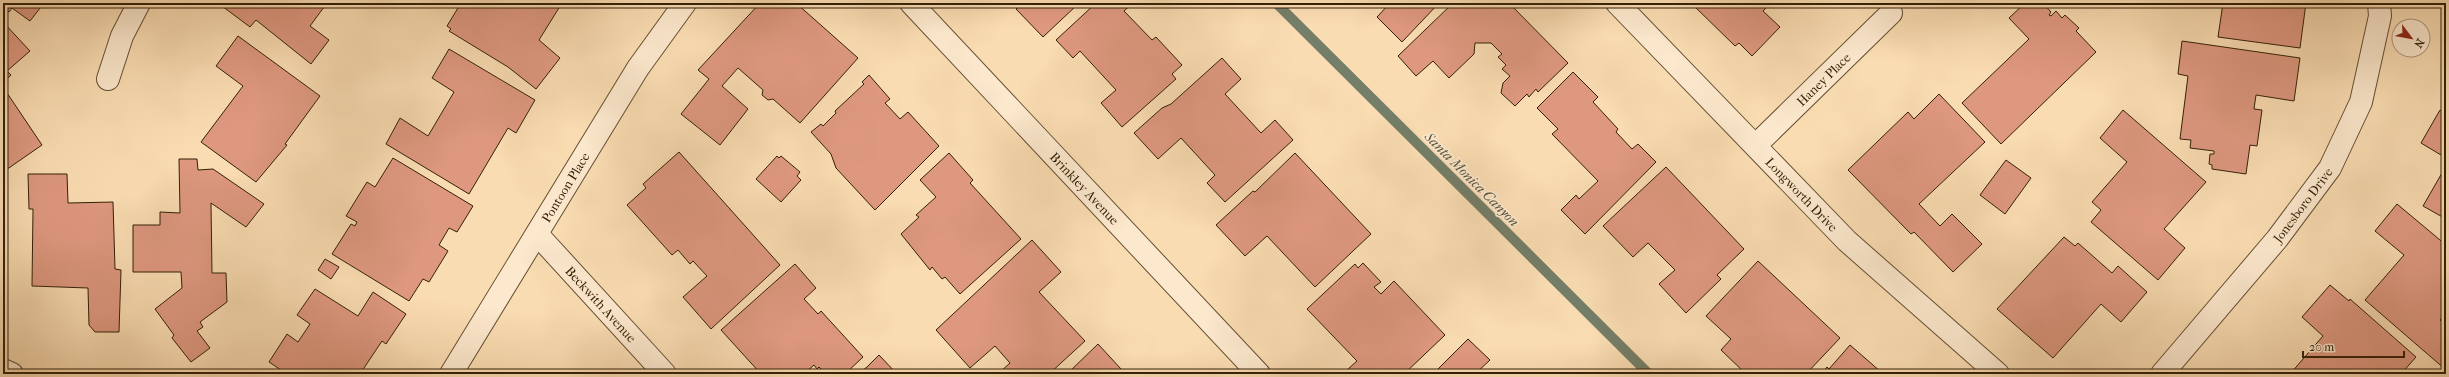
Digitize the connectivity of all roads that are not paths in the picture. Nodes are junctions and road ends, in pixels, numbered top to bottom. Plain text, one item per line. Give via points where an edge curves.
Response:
1 (138, 3) edge
2 (685, 3) edge
3 (911, 3) edge
4 (1617, 3) edge
5 (2379, 3) edge
6 (1891, 13) dead end
7 (108, 79) dead end
8 (1756, 145) junction
9 (537, 234) junction
10 (3, 370) edge
11 (12, 374) edge
12 (451, 374) edge
13 (665, 374) edge
14 (1259, 374) edge
15 (1998, 374) edge
16 (2162, 374) edge

1 - 7 street via 122,36
2 - 9 street, Pontoon Place via 638,68
3 - 14 street, Brinkley Avenue
4 - 8 street, Longworth Drive
5 - 16 street, Jonesboro Drive via 2380,16 2361,102 2330,168 2276,239
6 - 8 street, Haney Place
8 - 15 street, Longworth Drive via 1847,241
9 - 12 street, Pontoon Place
9 - 13 street, Beckwith Avenue
10 - 11 street

